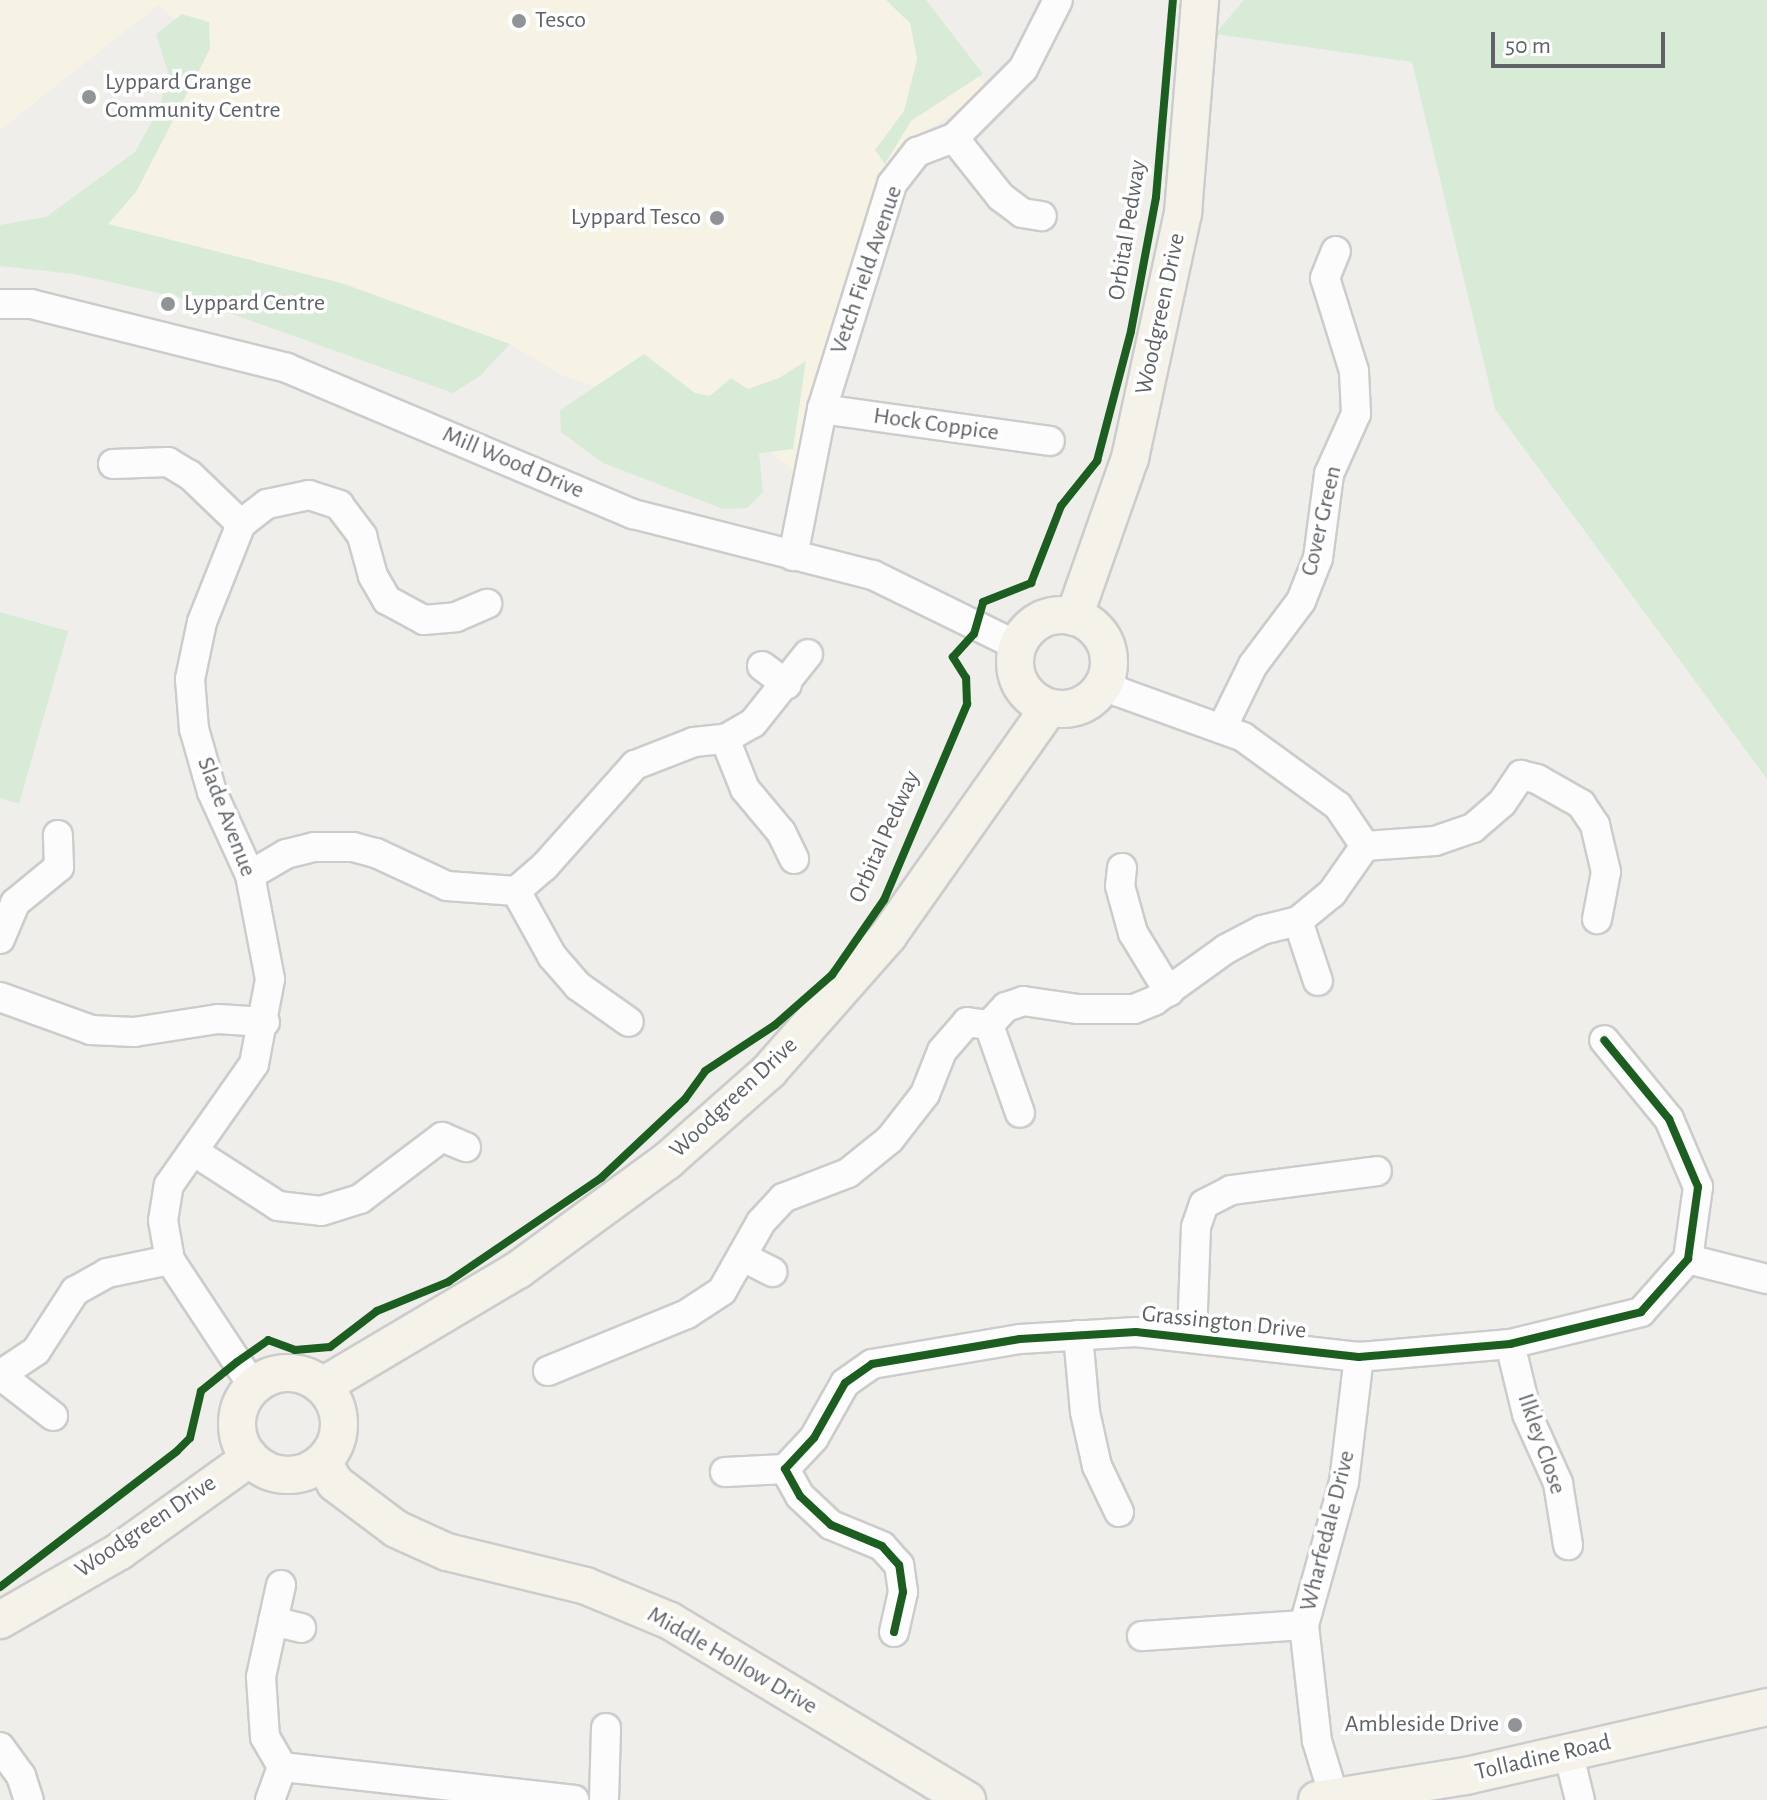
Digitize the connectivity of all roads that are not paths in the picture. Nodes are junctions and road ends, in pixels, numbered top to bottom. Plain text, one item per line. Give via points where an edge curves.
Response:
1 (1058, 0) edge
2 (1200, 0) edge
3 (954, 138) junction
4 (1042, 216) dead end
5 (1336, 251) dead end
6 (0, 304) edge
7 (822, 409) junction
8 (1050, 441) dead end
9 (113, 464) dead end
10 (241, 524) junction
11 (793, 556) junction
12 (487, 604) dead end
13 (1074, 617) junction
14 (1018, 646) junction
15 (808, 654) dead end
16 (762, 666) dead end
17 (1106, 680) junction
18 (787, 685) junction
19 (1049, 708) junction
20 (1222, 728) junction
21 (725, 739) junction
22 (58, 835) dead end
23 (1365, 846) junction
24 (794, 859) dead end
25 (1122, 868) dead end
26 (250, 875) junction
27 (516, 891) junction
28 (1597, 919) dead end
29 (1298, 921) junction
30 (0, 939) edge
31 (1318, 981) dead end
32 (1169, 992) junction
33 (0, 997) edge
34 (265, 1022) junction
35 (629, 1022) dead end
36 (989, 1025) junction
37 (1604, 1040) dead end
38 (1020, 1113) dead end
39 (466, 1147) dead end
40 (193, 1151) junction
41 (1377, 1171) dead end
42 (743, 1257) junction
43 (1688, 1259) junction
44 (170, 1260) junction
45 (772, 1272) dead end
46 (1767, 1279) edge
47 (1078, 1335) junction
48 (1192, 1336) junction
49 (1510, 1344) junction
50 (1359, 1357) junction
51 (548, 1371) dead end
52 (0, 1375) edge
53 (324, 1385) junction
54 (253, 1386) junction
55 (53, 1416) dead end
56 (250, 1458) junction
57 (323, 1462) junction
58 (785, 1469) junction
59 (725, 1472) dead end
60 (1119, 1512) dead end
61 (1568, 1545) dead end
62 (281, 1585) dead end
63 (0, 1620) edge
64 (273, 1621) junction
65 (1304, 1625) junction
66 (301, 1628) dead end
67 (894, 1632) dead end
68 (1142, 1636) dead end
69 (1767, 1707) edge
70 (606, 1728) dead end
71 (0, 1747) edge
72 (1568, 1752) junction
73 (282, 1767) junction
74 (460, 1793) edge
75 (1326, 1798) edge
76 (29, 1800) edge
77 (270, 1800) edge
78 (574, 1800) edge
79 (604, 1800) edge
80 (967, 1800) edge
81 (1580, 1800) edge

1 - 3 street, Vetch Field Avenue via 1023,69
2 - 13 main road, Woodgreen Drive via 1183,213 1130,458
3 - 4 street via 1001,197 1022,213
3 - 7 street, Vetch Field Avenue via 917,152 892,184
5 - 20 street, Cover Green via 1325,278 1354,371 1356,414 1329,474 1318,558 1301,601 1253,665
6 - 11 street, Mill Wood Drive via 31,304 287,368 633,514
7 - 8 street, Hock Coppice
7 - 11 street, Vetch Field Avenue
9 - 10 street via 168,462 190,475
10 - 12 street via 267,504 309,495 339,505 362,536 373,576 387,600 424,620 456,617
10 - 26 street, Slade Avenue via 206,610 190,679 194,729 212,792
11 - 14 street, Mill Wood Drive via 873,575
13 - 14 main road via 1041,621
13 - 17 main road via 1101,636 1108,651
14 - 19 main road via 1020,682
15 - 18 street
16 - 18 street
17 - 19 main road via 1088,702 1073,709
17 - 20 street via 1119,692
18 - 21 street via 753,723
19 - 53 main road, Woodgreen Drive via 888,936 769,1071 667,1161 518,1270
20 - 23 street via 1243,737 1338,806
21 - 24 street via 745,789 781,832
21 - 27 street via 694,742 635,765
22 - 30 street via 72,869 15,903
23 - 28 street via 1435,841 1473,828 1502,803 1521,775 1537,779 1581,804 1595,825 1606,872
23 - 29 street via 1332,893
25 - 32 street via 1120,886 1133,933
26 - 27 street via 286,854 314,847 353,847 447,886
26 - 34 street, Slade Avenue via 270,979
27 - 35 street via 569,976
29 - 31 street
29 - 32 street via 1262,930 1226,949
32 - 36 street via 1134,1009 1078,1009 1023,1001 1006,1007
33 - 34 street via 91,1030 134,1032 218,1019
34 - 40 street, Slade Avenue via 254,1064
36 - 38 street
36 - 42 street via 967,1022 942,1051 925,1094 890,1139 848,1173 783,1198 761,1222
37 - 43 street via 1669,1119 1698,1187
39 - 40 street via 442,1137 360,1199 321,1211 278,1206
40 - 44 street, Slade Avenue via 169,1185 163,1221
41 - 48 street via 1231,1190 1204,1204 1196,1227
42 - 45 street
42 - 51 street via 722,1291 687,1314
43 - 46 street
43 - 49 street, Grassington Drive via 1641,1312
44 - 52 street via 107,1273 75,1291 36,1351
44 - 54 street, Slade Avenue
47 - 48 street, Grassington Drive
47 - 58 street, Grassington Drive via 922,1352 872,1364 845,1383 814,1438
47 - 60 street via 1097,1466
48 - 50 street, Grassington Drive
49 - 50 street, Grassington Drive
49 - 61 street, Ilkley Close via 1527,1414 1558,1483
50 - 65 street, Wharfedale Drive via 1344,1482
52 - 55 street
53 - 54 main road via 300,1373 271,1375
53 - 57 main road via 338,1407 339,1434
54 - 56 main road via 239,1409 238,1436
56 - 57 main road via 271,1473 302,1474
56 - 63 main road, Woodgreen Drive via 120,1551
57 - 80 main road, Middle Hollow Drive via 351,1497 396,1529 447,1552 586,1586 670,1621
58 - 59 street
58 - 67 street via 800,1496 831,1525 882,1546 899,1565 903,1592
62 - 64 street
64 - 66 street
64 - 73 street via 261,1677 265,1737
65 - 68 street
65 - 75 street, Wharfedale Drive
69 - 72 main road, Tolladine Road
70 - 79 street
71 - 76 street via 21,1776
72 - 75 main road, Tolladine Road via 1466,1776
72 - 81 street
73 - 74 street
73 - 77 street
74 - 78 street

